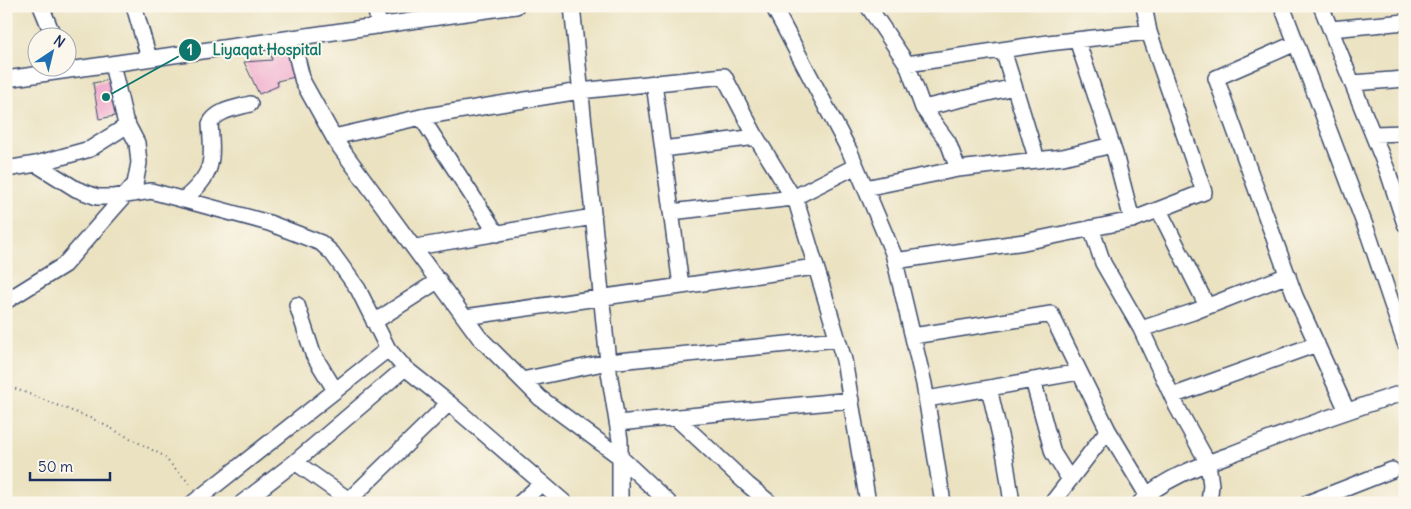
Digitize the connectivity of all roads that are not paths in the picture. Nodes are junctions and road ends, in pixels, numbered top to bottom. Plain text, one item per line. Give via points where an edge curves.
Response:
1 (41, 6) edge
2 (134, 6) edge
3 (375, 6) edge
4 (516, 6) edge
5 (572, 6) edge
6 (773, 6) edge
7 (868, 6) edge
8 (1144, 6) edge
9 (1282, 6) edge
10 (1321, 6) edge
11 (431, 12) edge
12 (1405, 22) edge
13 (380, 26) junction
14 (50, 28) edge
15 (1330, 29) junction
16 (1149, 32) junction
17 (292, 38) junction
18 (1078, 40) junction
19 (1296, 43) junction
20 (1003, 50) junction
21 (149, 58) junction
22 (112, 64) junction
23 (907, 64) junction
24 (78, 68) edge
25 (28, 75) edge
26 (6, 79) edge
27 (1405, 79) edge
28 (654, 83) junction
29 (1353, 83) junction
30 (1014, 87) junction
31 (580, 91) junction
32 (250, 104) dead end
33 (923, 108) junction
34 (421, 117) junction
35 (128, 125) junction
36 (1405, 132) edge
37 (1374, 134) junction
38 (334, 136) junction
39 (756, 137) junction
40 (1112, 145) junction
41 (663, 149) junction
42 (1037, 160) junction
43 (36, 164) junction
44 (856, 166) junction
45 (6, 169) edge
46 (958, 169) junction
47 (1398, 180) edge
48 (865, 188) junction
49 (128, 194) junction
50 (793, 198) junction
51 (182, 200) junction
52 (1158, 210) junction
53 (671, 212) junction
54 (593, 217) junction
55 (1132, 220) junction
56 (1405, 224) edge
57 (1091, 228) junction
58 (497, 234) junction
59 (416, 247) junction
60 (894, 261) junction
61 (815, 267) junction
62 (1288, 275) junction
63 (439, 280) junction
64 (681, 286) junction
65 (602, 296) junction
66 (6, 301) edge
67 (297, 304) dead end
68 (1207, 306) junction
69 (465, 317) junction
70 (374, 322) junction
71 (1141, 329) junction
72 (913, 336) junction
73 (837, 339) junction
74 (1405, 343) edge
75 (1317, 344) junction
76 (388, 349) junction
77 (608, 362) junction
78 (405, 368) junction
79 (1079, 372) junction
80 (522, 380) junction
81 (1033, 380) junction
82 (989, 388) junction
83 (335, 390) junction
84 (1405, 392) edge
85 (1172, 396) junction
86 (926, 399) junction
87 (851, 400) junction
88 (449, 403) junction
89 (1346, 411) junction
90 (675, 417) junction
91 (618, 423) junction
92 (1108, 430) junction
93 (620, 457) junction
94 (294, 462) junction
95 (1208, 463) junction
96 (1392, 470) dead end
97 (1070, 480) junction
98 (542, 483) junction
99 (1143, 499) edge
100 (201, 501) edge
101 (349, 501) edge
102 (242, 503) edge
103 (520, 503) edge
104 (565, 503) edge
105 (620, 503) edge
106 (669, 503) edge
107 (770, 503) edge
108 (868, 503) edge
109 (943, 503) edge
110 (1012, 503) edge
111 (1052, 503) edge
112 (1209, 503) edge
113 (1308, 503) edge

1 - 14 street
2 - 21 street
3 - 13 street
4 - 11 street
5 - 31 street
6 - 44 street
7 - 23 street
8 - 16 street
9 - 19 street
10 - 15 street
11 - 13 street
12 - 15 street
13 - 17 street
15 - 29 street
16 - 18 street
16 - 52 street via 1204,192
17 - 21 street
17 - 38 street via 303,82
18 - 20 street
18 - 40 street
19 - 62 street via 1216,78
19 - 74 street via 1369,236
20 - 23 street
20 - 30 street
21 - 22 street
22 - 24 street
22 - 35 street
23 - 33 street
25 - 26 street
27 - 29 street
28 - 31 street
28 - 39 street via 724,76
28 - 41 street
29 - 37 street
30 - 33 street
30 - 42 street
31 - 34 street
31 - 54 street
32 - 51 street via 222,112 212,120 210,170 198,187
33 - 46 street via 948,142
34 - 38 street
34 - 58 street
35 - 43 street via 90,149
35 - 49 street via 137,143 139,163 135,184
36 - 37 street
37 - 47 street
38 - 59 street
39 - 41 street
39 - 50 street
40 - 42 street
40 - 55 street
41 - 53 street
42 - 46 street
43 - 45 street
43 - 49 street via 92,195 114,197
44 - 48 street
44 - 50 street
46 - 48 street
47 - 56 street
48 - 60 street
49 - 51 street via 151,191
49 - 66 street via 64,266
50 - 53 street
50 - 61 street
51 - 70 street via 269,223 320,243 332,253 358,289
52 - 55 street
52 - 68 street
53 - 64 street
54 - 58 street
54 - 65 street
55 - 57 street
57 - 60 street via 1024,242
57 - 71 street via 1103,263
58 - 59 street
59 - 63 street
60 - 72 street
61 - 64 street
61 - 73 street
62 - 68 street
62 - 75 street
63 - 69 street
63 - 70 street
64 - 65 street
65 - 69 street
65 - 77 street
67 - 83 street via 313,354
68 - 71 street
69 - 80 street via 479,337
70 - 76 street
71 - 85 street
72 - 79 street via 1051,314
72 - 86 street
73 - 77 street
73 - 87 street
75 - 85 street
75 - 89 street
76 - 78 street
76 - 83 street
77 - 80 street
77 - 91 street
78 - 88 street
78 - 94 street
79 - 81 street
79 - 92 street
80 - 93 street via 540,398
81 - 82 street
81 - 97 street via 1053,453
82 - 86 street
82 - 110 street
83 - 100 street
84 - 89 street
85 - 95 street
86 - 109 street
87 - 90 street
87 - 108 street
88 - 98 street
88 - 101 street
89 - 95 street
90 - 91 street
90 - 107 street
91 - 93 street
92 - 97 street
92 - 99 street
93 - 105 street
93 - 106 street
94 - 101 street
94 - 102 street
95 - 99 street
95 - 112 street
96 - 113 street
97 - 111 street
98 - 103 street
98 - 104 street

